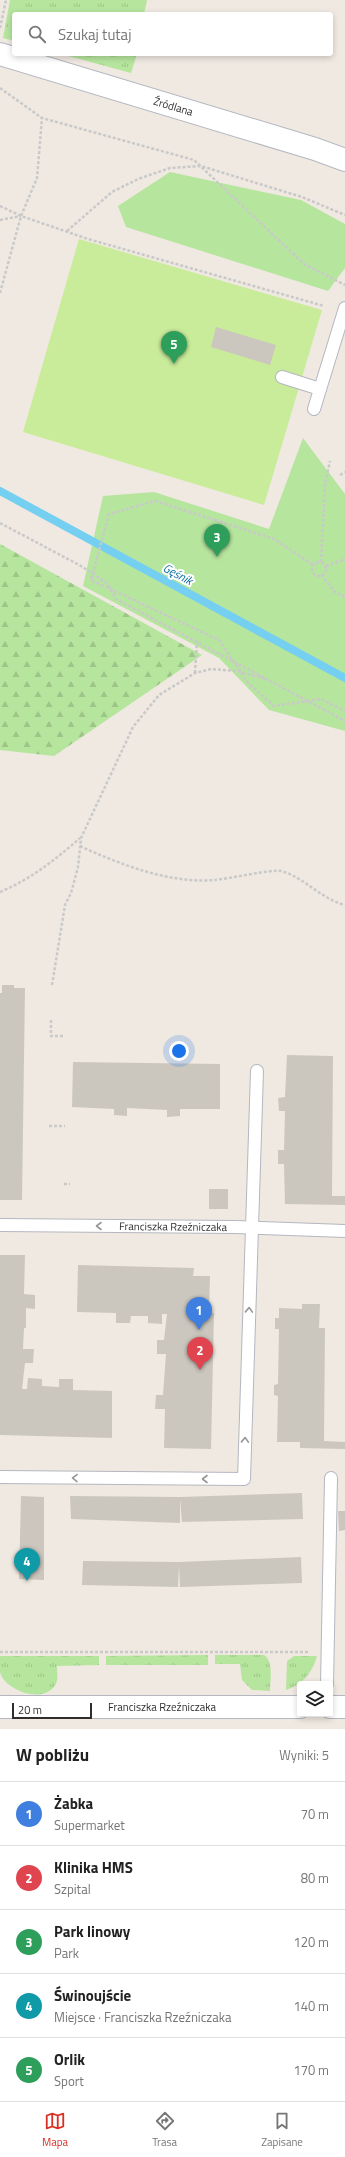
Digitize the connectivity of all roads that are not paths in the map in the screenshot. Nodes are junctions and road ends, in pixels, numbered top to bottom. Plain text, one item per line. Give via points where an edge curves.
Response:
1 (0, 54) edge
2 (345, 160) edge
3 (344, 310) edge
4 (282, 377) dead end
5 (320, 389) junction
6 (314, 409) dead end
7 (257, 1071) dead end
8 (0, 1225) edge
9 (252, 1227) junction
10 (345, 1231) edge
11 (0, 1477) edge
12 (331, 1478) dead end
13 (327, 1681) edge
14 (0, 1707) edge
15 (297, 1707) edge
16 (333, 1707) edge
17 (345, 1707) edge

1 - 2 street, Źródlana
3 - 5 lane
4 - 5 lane
5 - 6 lane
7 - 9 lane
9 -> 8 lane, Franciszka Rzeźniczaka
9 - 10 lane, Franciszka Rzeźniczaka
9 - 11 lane via 244,1479
12 - 13 lane
14 - 15 street, Franciszka Rzeźniczaka
16 - 17 street

